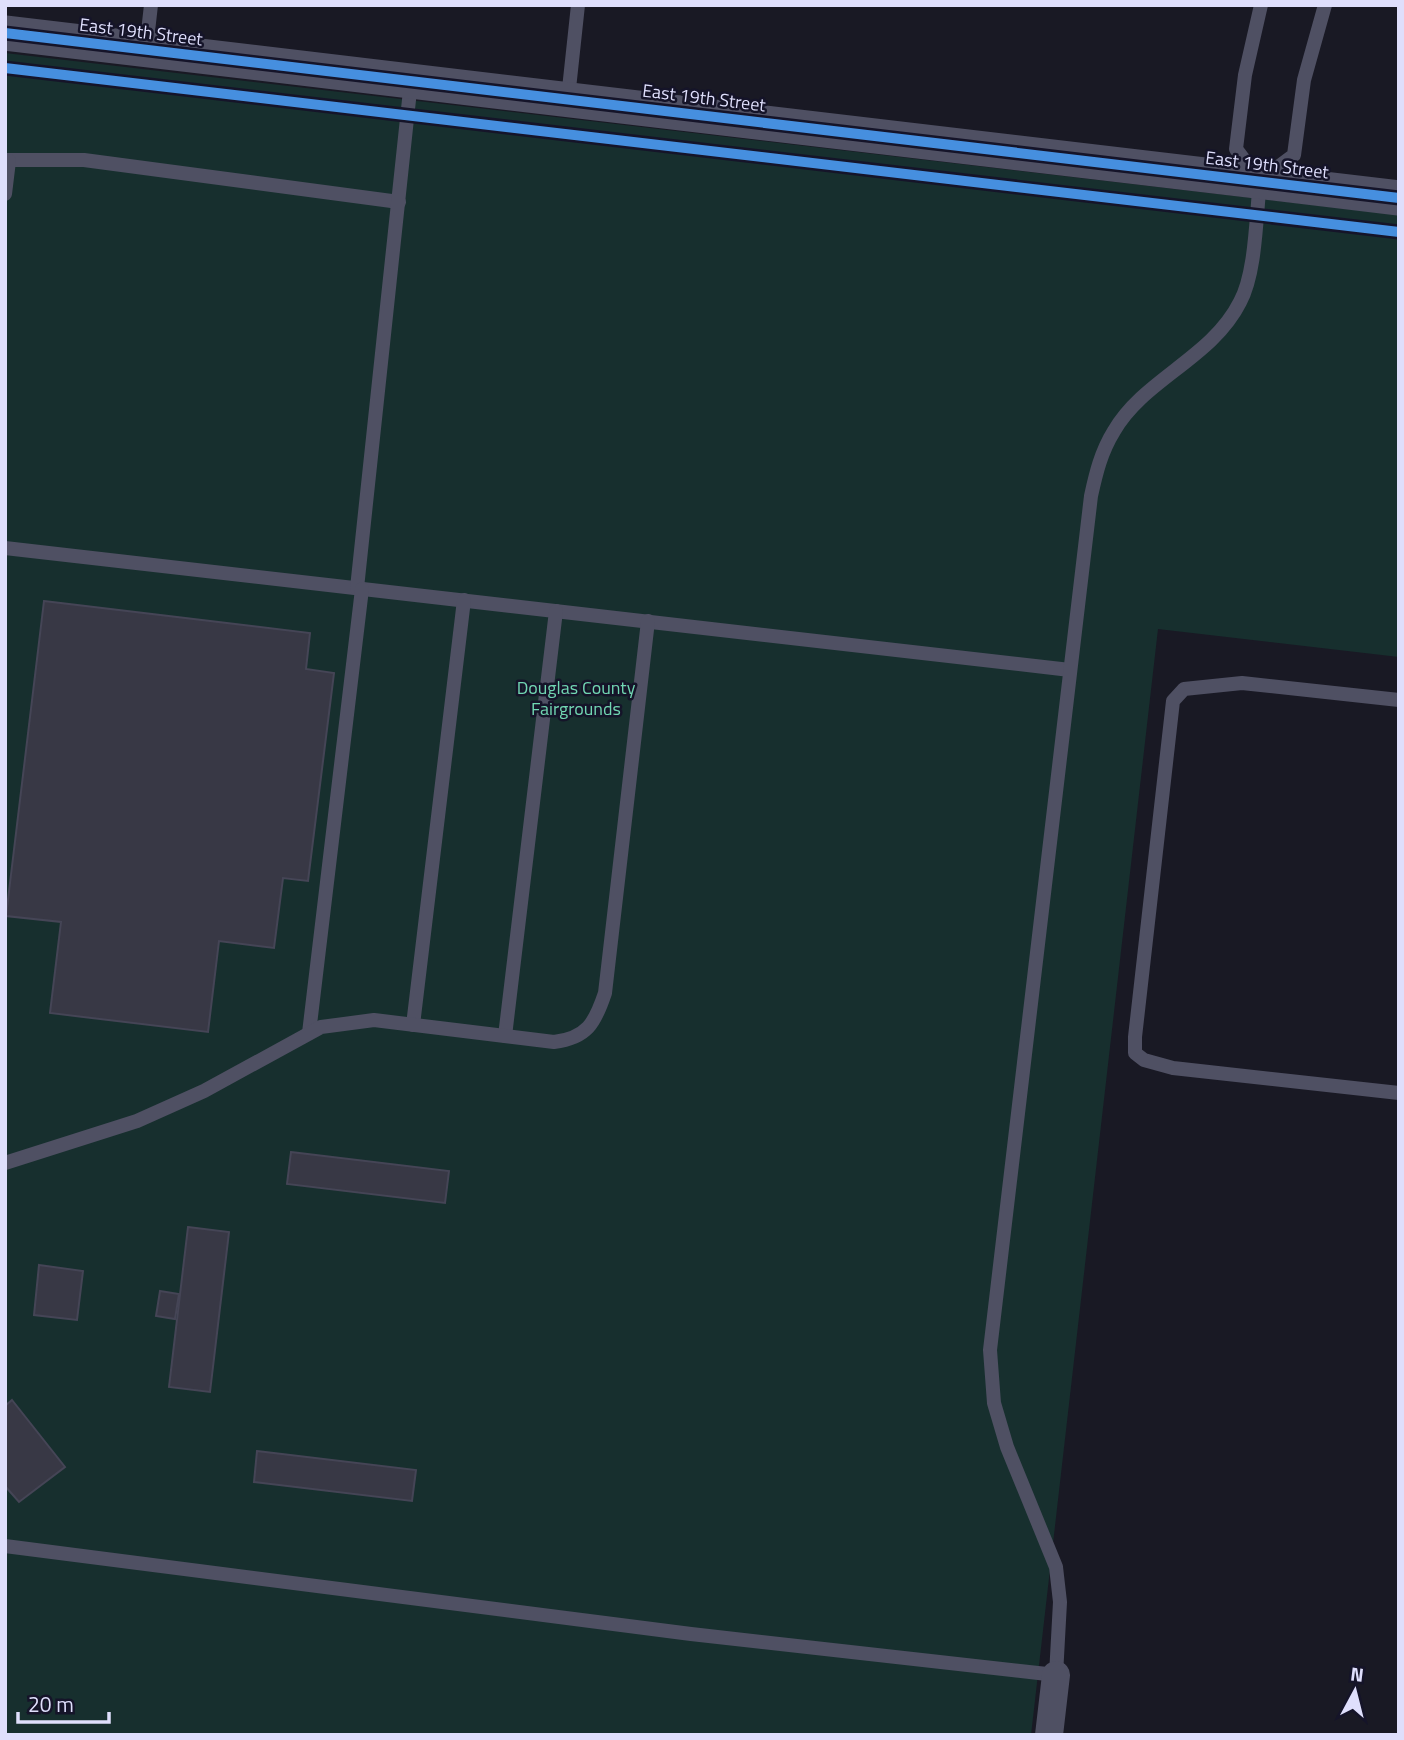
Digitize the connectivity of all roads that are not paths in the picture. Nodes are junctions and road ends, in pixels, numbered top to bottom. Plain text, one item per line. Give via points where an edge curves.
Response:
1 (151, 5) edge
2 (578, 5) edge
3 (1261, 5) edge
4 (1325, 5) edge
5 (5, 33) edge
6 (146, 50) junction
7 (411, 81) junction
8 (567, 100) junction
9 (7, 160) edge
10 (1259, 181) junction
11 (5, 194) edge
12 (1399, 198) edge
13 (399, 202) junction
14 (5, 548) edge
15 (360, 588) junction
16 (464, 600) junction
17 (556, 611) junction
18 (648, 621) junction
19 (1070, 670) junction
20 (1399, 700) edge
21 (413, 1025) junction
22 (309, 1033) junction
23 (505, 1036) junction
24 (1399, 1093) edge
25 (5, 1163) edge
26 (5, 1546) edge
27 (1056, 1675) junction
28 (1049, 1735) edge

1 - 6 lane
2 - 8 lane
3 - 10 lane via 1245,75 1236,149
4 - 10 lane via 1304,80 1294,155
5 - 6 street, East 19th Street
6 - 7 street, East 19th Street
7 - 8 street, East 19th Street
7 - 13 lane
8 - 10 street, East 19th Street
9 - 11 lane
9 - 13 lane via 84,160
10 - 12 street, East 19th Street
10 - 19 lane via 1250,265 1241,301 1220,332 1142,399 1115,429 1099,461
13 - 15 lane
14 - 15 lane
15 - 16 lane
15 - 22 lane
16 - 17 lane
16 - 21 lane
17 - 18 lane
17 - 23 lane
18 - 19 lane
18 - 23 lane via 605,993 598,1014 588,1029 572,1040
19 - 27 lane via 990,1350 994,1403 1003,1436 1056,1567 1060,1602
20 - 24 lane via 1242,682 1184,689 1173,701 1135,1037 1135,1053 1173,1068
21 - 22 lane via 374,1020 321,1027
21 - 23 lane
22 - 25 lane via 204,1091 137,1121
26 - 27 lane via 691,1634
27 - 28 street

